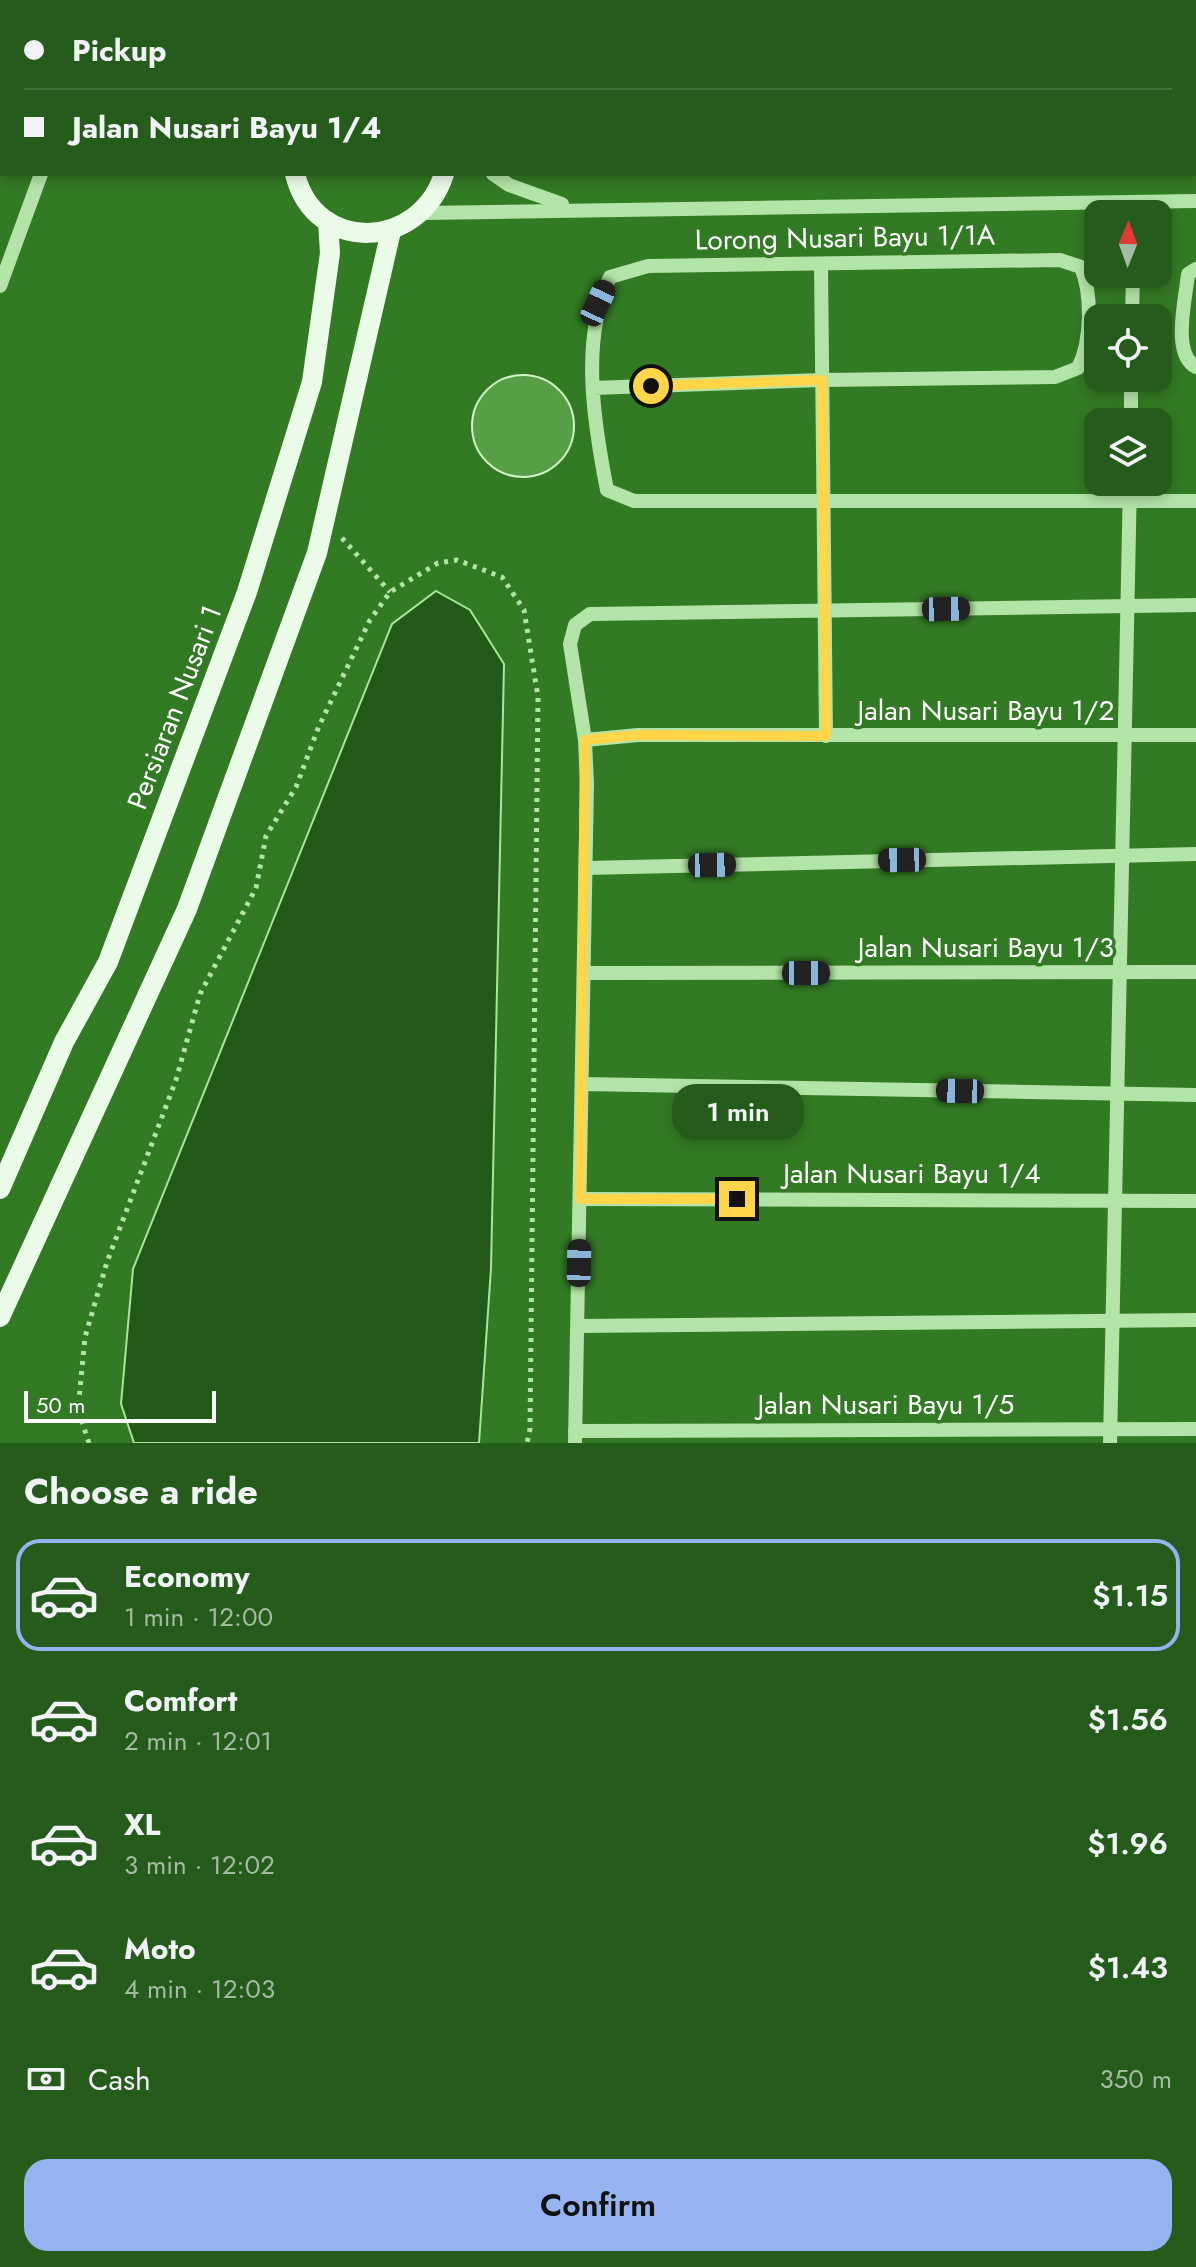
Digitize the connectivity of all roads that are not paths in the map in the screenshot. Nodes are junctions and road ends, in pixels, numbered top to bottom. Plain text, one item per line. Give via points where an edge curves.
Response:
1 (40, 176) edge
2 (296, 176) edge
3 (443, 176) edge
4 (496, 176) edge
5 (1196, 201) edge
6 (1172, 204) edge
7 (578, 208) junction
8 (1084, 208) edge
9 (423, 213) junction
10 (328, 222) junction
11 (391, 231) junction
12 (821, 265) junction
13 (1196, 269) edge
14 (0, 286) edge
15 (1196, 367) edge
16 (822, 380) junction
17 (593, 388) junction
18 (1130, 496) edge
19 (823, 501) junction
20 (1196, 501) edge
21 (1130, 502) junction
22 (1196, 605) edge
23 (1127, 606) junction
24 (825, 611) junction
25 (1124, 735) junction
26 (1196, 735) edge
27 (826, 736) junction
28 (585, 740) junction
29 (1196, 854) edge
30 (1123, 855) junction
31 (586, 868) junction
32 (1196, 972) edge
33 (585, 973) junction
34 (1121, 973) junction
35 (583, 1084) junction
36 (1118, 1094) junction
37 (1196, 1095) edge
38 (0, 1189) edge
39 (580, 1199) junction
40 (1114, 1199) junction
41 (1196, 1201) edge
42 (0, 1317) edge
43 (1196, 1320) edge
44 (1114, 1321) junction
45 (578, 1326) junction
46 (1196, 1429) edge
47 (1110, 1436) edge
48 (575, 1437) edge

1 - 14 street
2 - 10 main road via 310,206
3 - 9 main road
4 - 7 street via 519,190
5 - 6 street
7 - 8 street
7 - 9 street
9 - 11 main road
10 - 11 main road via 369,234
10 - 38 main road, Persiaran Nusari 1 via 330,253 312,382 247,592 108,962 64,1042
11 - 42 main road via 317,553 187,909
12 - 16 street
12 - 16 street, Lorong Nusari Bayu 1/1A via 1060,260 1081,267 1088,284 1085,354 1078,368 1055,377
12 - 17 street, Lorong Nusari Bayu 1/1A via 648,266 610,277 598,303
13 - 15 street via 1188,274 1182,349
16 - 17 street
16 - 19 street
17 - 19 street via 607,490 634,501
18 - 21 street
19 - 21 street
19 - 24 street
20 - 21 street
21 - 23 street
22 - 23 street
23 - 24 street
23 - 25 street
24 - 27 street
24 - 28 street via 590,614 575,625 570,644
25 - 26 street, Jalan Nusari Bayu 1/2
25 - 27 street, Jalan Nusari Bayu 1/2
25 - 30 street
27 - 28 street, Jalan Nusari Bayu 1/2 via 638,735
28 - 31 street
29 - 30 street
30 - 31 street
30 - 34 street
31 - 33 street
32 - 34 street, Jalan Nusari Bayu 1/3
33 - 34 street, Jalan Nusari Bayu 1/3
33 - 35 street
34 - 36 street
35 - 36 street
35 - 39 street
36 - 37 street
36 - 40 street
39 - 40 street, Jalan Nusari Bayu 1/4
39 - 45 street
40 - 41 street, Jalan Nusari Bayu 1/4
40 - 44 street
43 - 44 street
44 - 45 street
44 - 47 street
45 - 48 street
46 - 47 street, Jalan Nusari Bayu 1/5
47 - 48 street, Jalan Nusari Bayu 1/5

